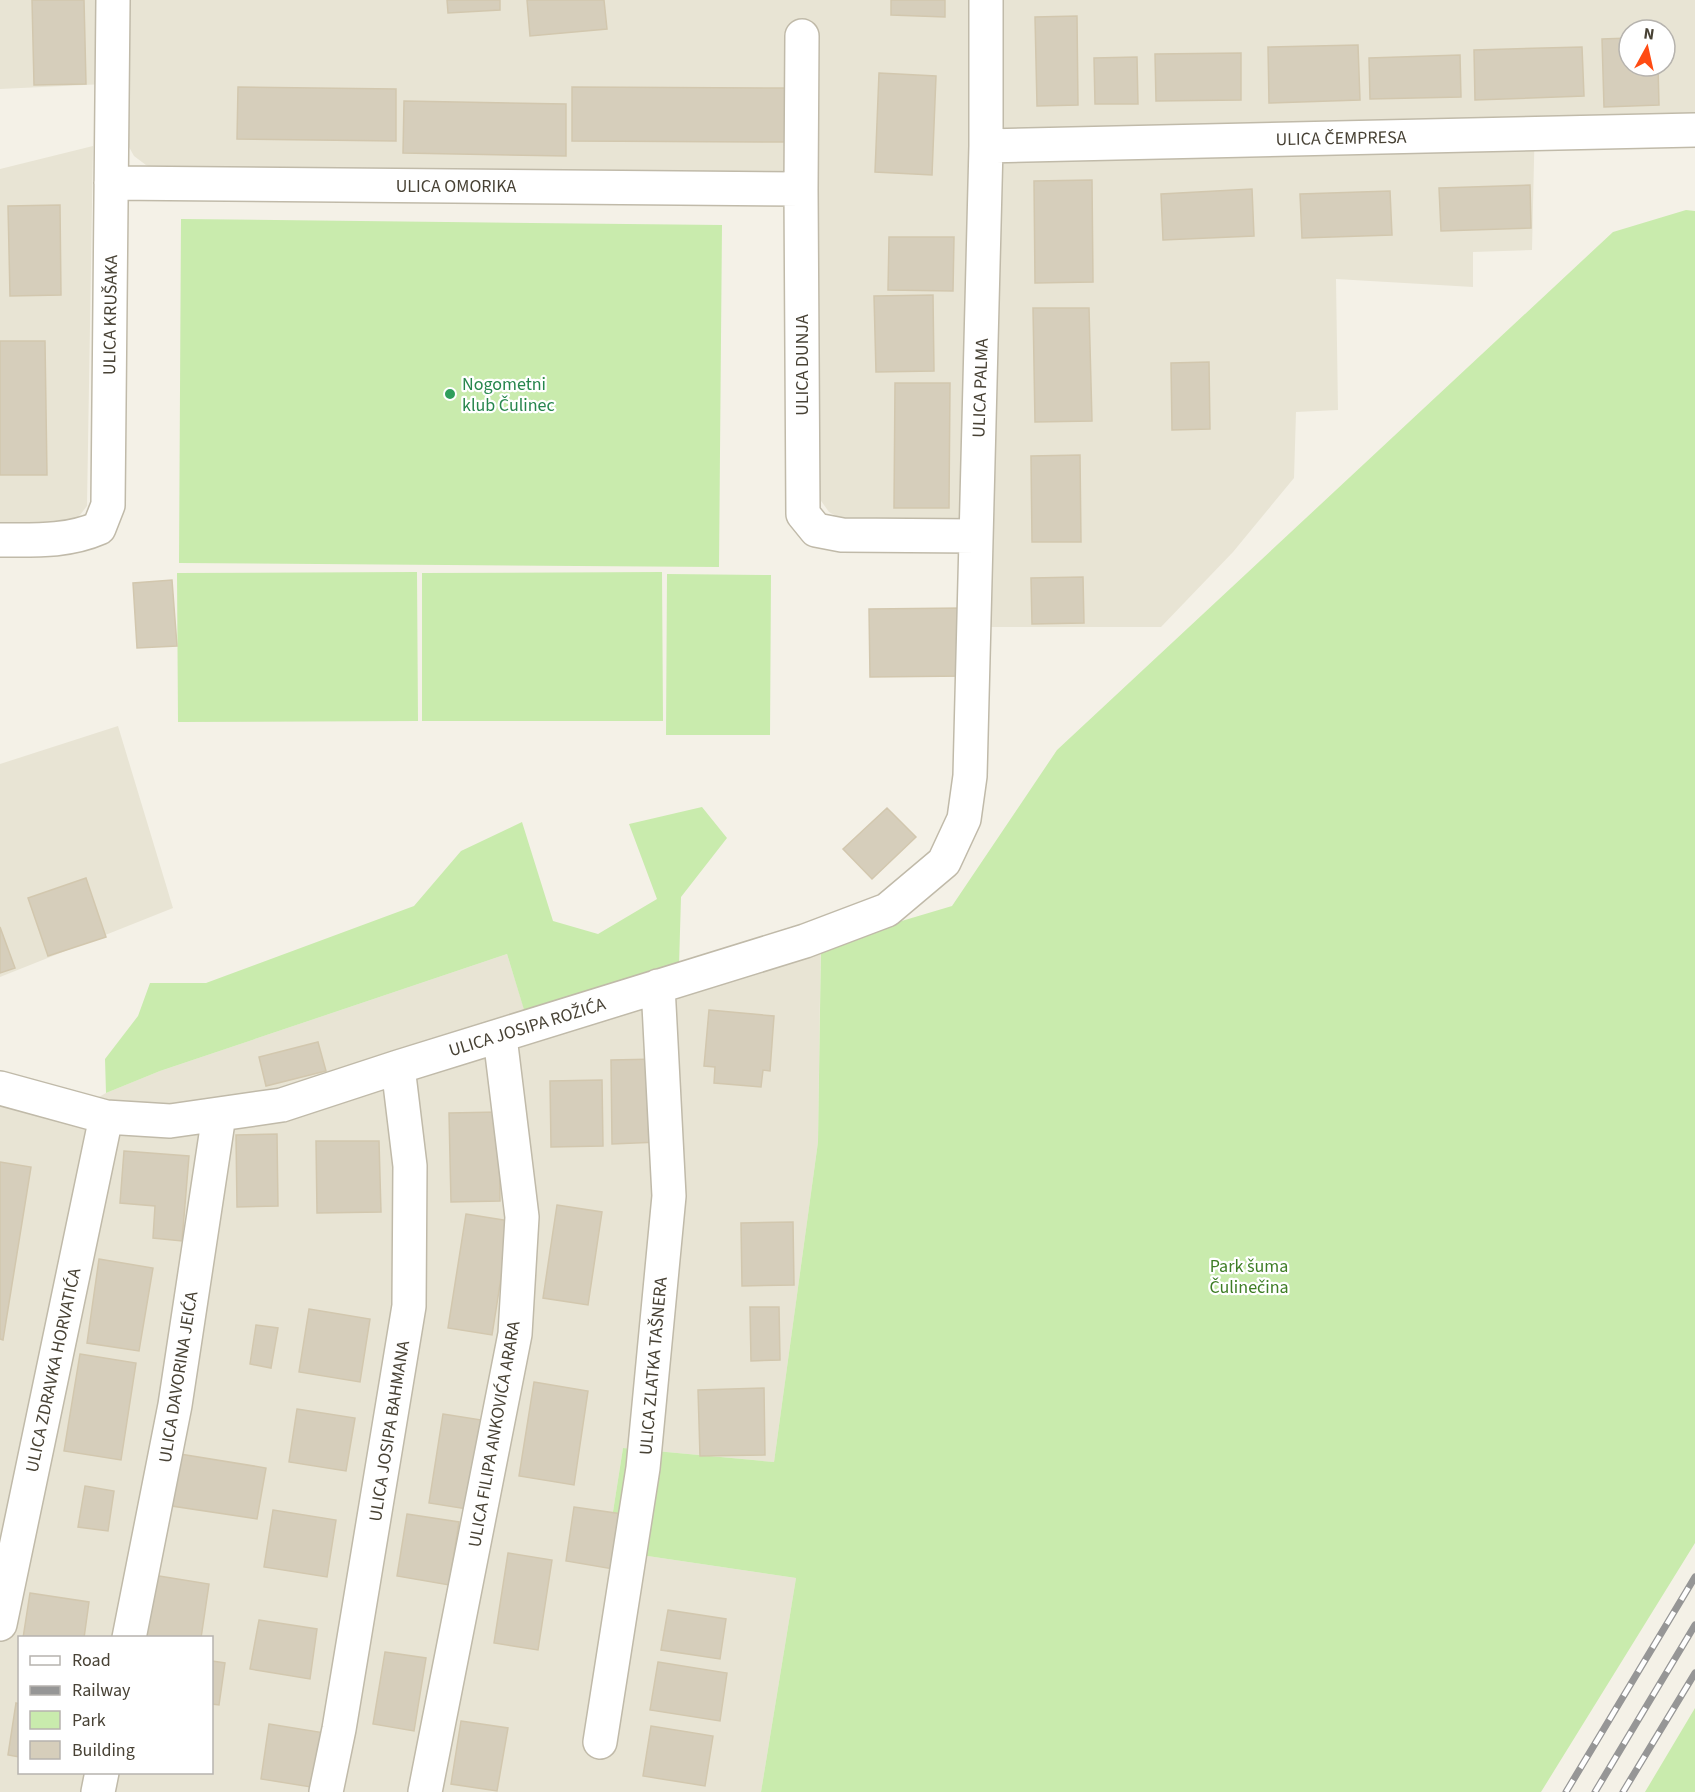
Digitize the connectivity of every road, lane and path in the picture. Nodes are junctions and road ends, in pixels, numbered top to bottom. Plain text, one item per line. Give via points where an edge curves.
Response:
1 (113, 0) edge
2 (986, 0) edge
3 (802, 36) dead end
4 (1695, 130) edge
5 (986, 146) junction
6 (111, 183) junction
7 (801, 189) junction
8 (976, 536) junction
9 (0, 540) edge
10 (969, 776) joint
11 (658, 986) junction
12 (500, 1037) junction
13 (398, 1067) junction
14 (0, 1088) edge
15 (219, 1115) junction
16 (106, 1117) junction
17 (0, 1624) edge
18 (129, 1636) edge
19 (600, 1742) dead end
20 (102, 1774) edge
21 (98, 1792) edge
22 (326, 1792) edge
23 (425, 1792) edge

1 - 6 street, ULICA KRUŠAKA
2 - 5 street, ULICA PALMA
3 - 7 street, ULICA DUNJA
4 - 5 street, ULICA ČEMPRESA
5 - 8 street, ULICA PALMA
6 - 7 street, ULICA OMORIKA
6 - 9 street, ULICA KRUŠAKA via 108,505 99,528 83,535
7 - 8 street, ULICA DUNJA via 803,514 816,530 842,535
8 - 10 street, ULICA PALMA
10 - 11 street, ULICA JOSIPA ROŽIĆA via 964,819 944,862 887,910 805,941
11 - 12 street, ULICA JOSIPA ROŽIĆA
11 - 19 street, ULICA ZLATKA TAŠNERA via 669,1196 644,1468
12 - 13 street, ULICA JOSIPA ROŽIĆA
12 - 23 street, ULICA FILIPA ANKOVIĆA ARARA via 522,1217 515,1334
13 - 15 street, ULICA JOSIPA ROŽIĆA via 282,1105
13 - 22 street, ULICA JOSIPA BAHMANA via 410,1166 409,1306
14 - 16 street, ULICA JOSIPA ROŽIĆA
15 - 16 street, ULICA JOSIPA ROŽIĆA via 170,1121
15 - 18 street, ULICA DAVORINA JEIĆA via 175,1405
16 - 17 street, ULICA ZDRAVKA HORVATIĆA
20 - 21 street

